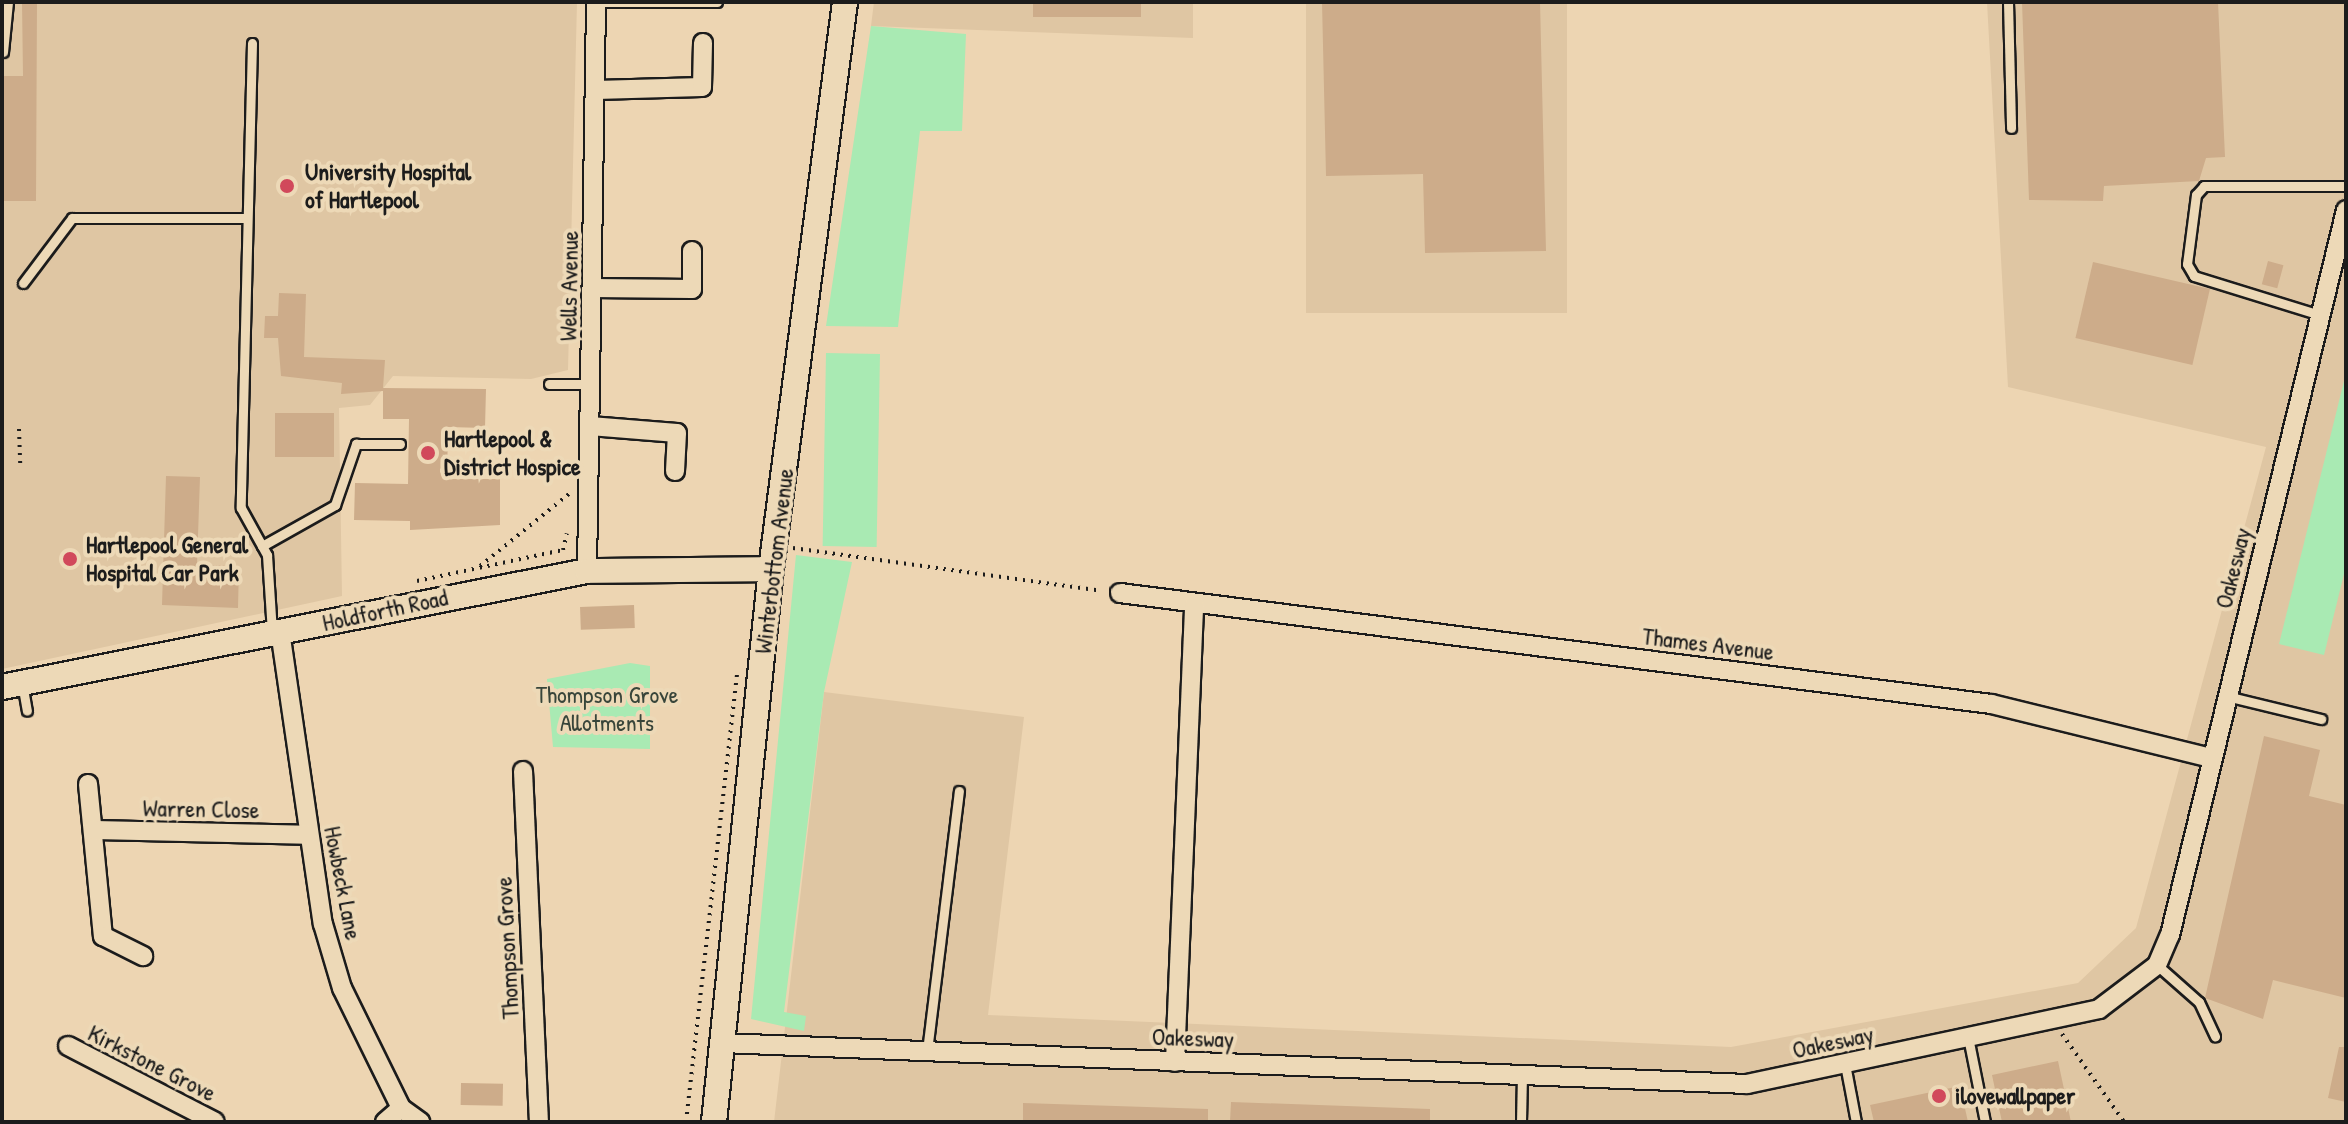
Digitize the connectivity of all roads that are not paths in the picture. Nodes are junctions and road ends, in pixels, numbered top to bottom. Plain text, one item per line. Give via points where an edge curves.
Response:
1 (8, 2) edge
2 (596, 2) edge
3 (717, 2) edge
4 (845, 2) edge
5 (2008, 2) edge
6 (252, 43) dead end
7 (703, 43) dead end
8 (3, 52) edge
9 (596, 90) junction
10 (2011, 128) dead end
11 (2346, 186) edge
12 (2346, 210) edge
13 (246, 218) junction
14 (692, 251) dead end
15 (23, 283) dead end
16 (592, 288) junction
17 (2320, 315) junction
18 (549, 384) dead end
19 (591, 384) junction
20 (590, 426) junction
21 (400, 444) dead end
22 (675, 471) dead end
23 (262, 546) junction
24 (771, 569) junction
25 (587, 571) junction
26 (1120, 593) road end
27 (1194, 603) junction
28 (276, 632) junction
29 (12, 685) edge
30 (2226, 696) junction
31 (27, 711) dead end
32 (2321, 719) dead end
33 (2211, 758) junction
34 (523, 771) dead end
35 (88, 784) dead end
36 (959, 791) dead end
37 (93, 830) junction
38 (308, 835) junction
39 (143, 956) dead end
40 (2157, 965) junction
41 (2215, 1036) dead end
42 (1968, 1037) junction
43 (722, 1043) junction
44 (68, 1046) dead end
45 (927, 1051) junction
46 (1175, 1062) junction
47 (1845, 1064) junction
48 (1522, 1075) junction
49 (401, 1108) junction
50 (215, 1122) edge
51 (385, 1122) edge
52 (420, 1122) edge
53 (539, 1122) edge
54 (714, 1122) edge
55 (1521, 1122) edge
56 (1856, 1122) edge
57 (1985, 1122) edge

1 - 8 lane
2 - 3 lane
2 - 9 street, Wells Avenue
4 - 24 street, Winterbottom Avenue
5 - 10 lane
6 - 13 lane
7 - 9 street via 702,87
9 - 16 street, Wells Avenue
11 - 17 lane via 2204,186 2196,195 2187,264 2194,276
12 - 17 street, Oakesway
13 - 15 lane via 72,218
13 - 23 lane via 241,508
14 - 16 street via 692,289
16 - 19 street, Wells Avenue
17 - 30 street, Oakesway
18 - 19 lane
19 - 20 street, Wells Avenue
20 - 22 street via 677,433
20 - 25 street, Wells Avenue
21 - 23 lane via 356,444 335,505
23 - 28 lane
24 - 25 street, Holdforth Road
24 - 43 street, Winterbottom Avenue
25 - 28 street, Holdforth Road
26 - 27 street, Thames Avenue
27 - 33 street, Thames Avenue via 1991,704
27 - 46 street
28 - 29 street, Holdforth Road
28 - 38 street, Howbeck Lane
29 - 31 lane
30 - 32 lane
30 - 33 street, Oakesway
33 - 40 street, Oakesway
34 - 53 street, Thompson Grove
35 - 37 street
36 - 45 lane
37 - 38 street, Warren Close
37 - 39 street via 103,936
38 - 49 street, Howbeck Lane via 342,988
40 - 41 lane via 2199,1002
40 - 42 street, Oakesway via 2099,1009
42 - 47 street, Oakesway
42 - 57 lane
43 - 45 street, Oakesway
43 - 54 street, Winterbottom Avenue
44 - 50 street, Kirkstone Grove
45 - 46 street, Oakesway
46 - 48 street, Oakesway
47 - 48 street, Oakesway via 1747,1084
47 - 56 lane
48 - 55 lane
49 - 51 street
49 - 52 street, Howbeck Lane

